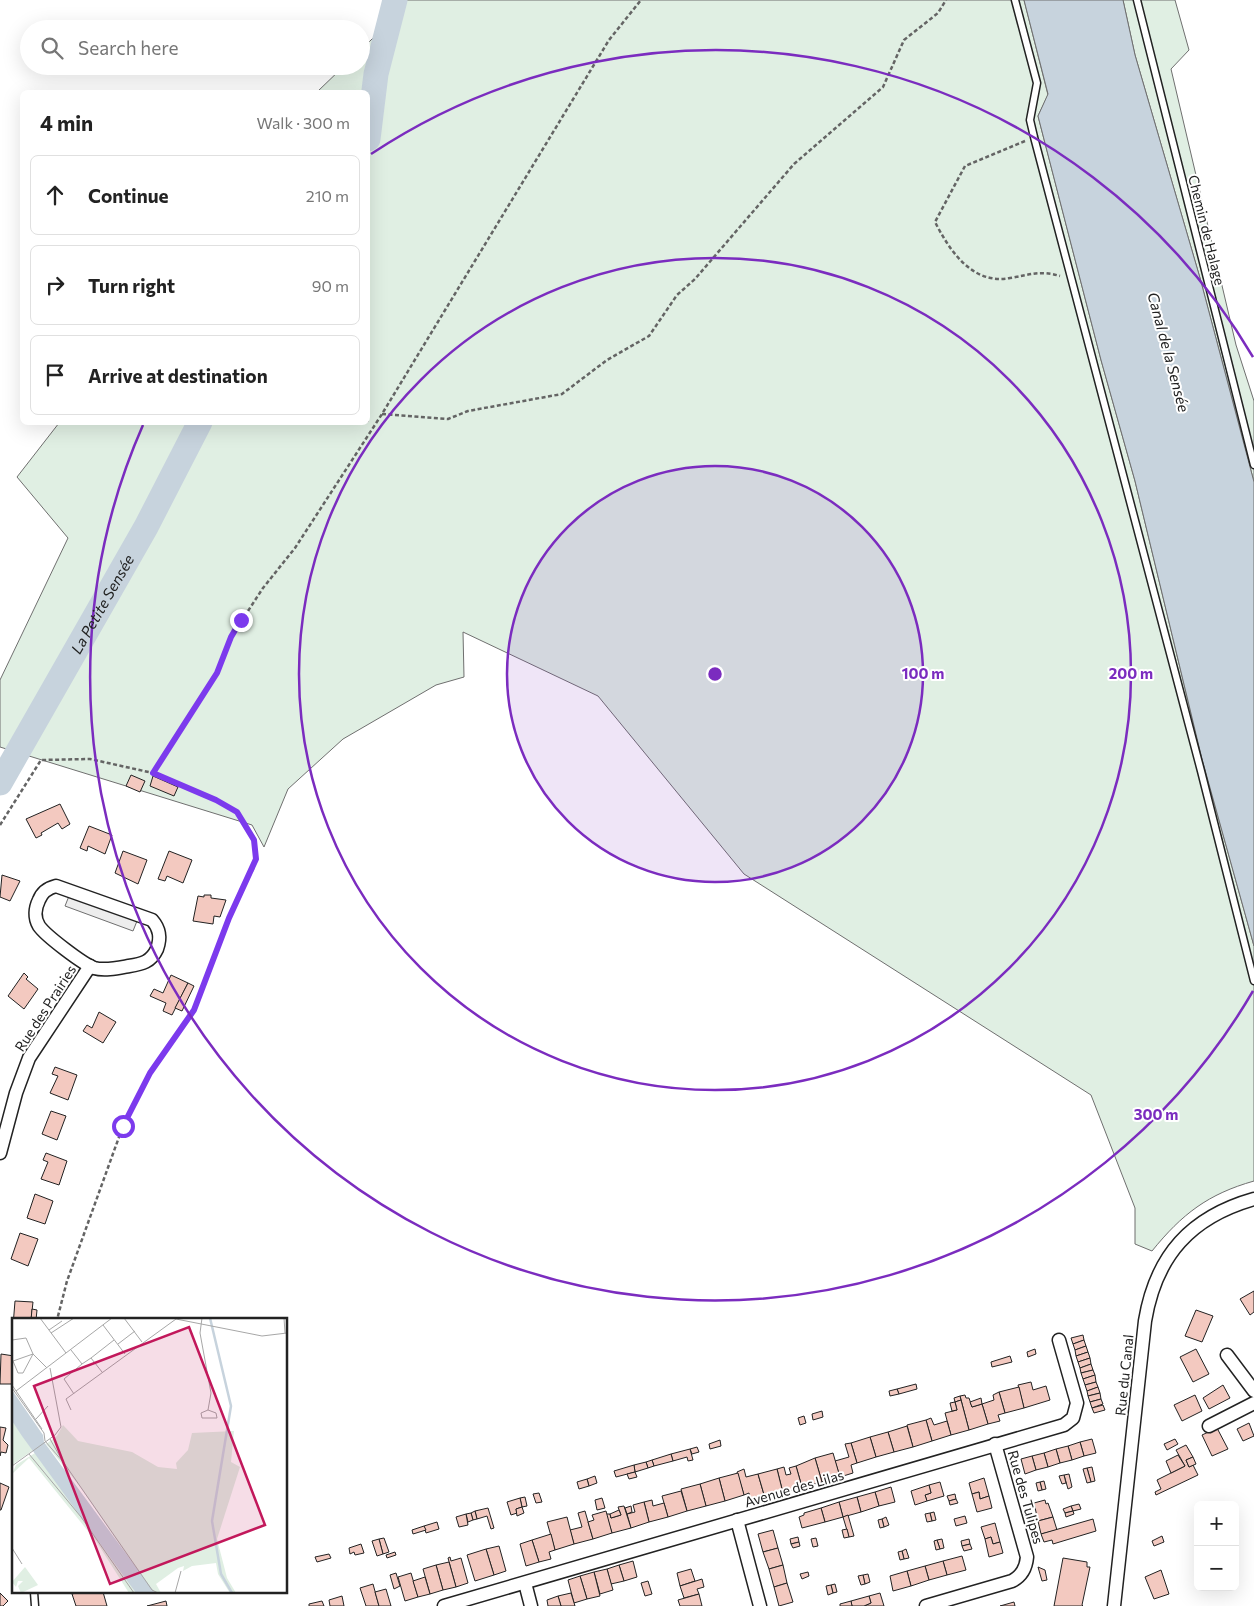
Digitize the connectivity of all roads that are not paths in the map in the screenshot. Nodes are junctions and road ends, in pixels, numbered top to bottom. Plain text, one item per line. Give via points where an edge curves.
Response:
1 (1015, 0) edge
2 (1137, 0) edge
3 (1254, 466) edge
4 (90, 966) junction
5 (1254, 982) edge
6 (0, 1153) edge
7 (1254, 1199) edge
8 (1059, 1340) dead end
9 (1227, 1355) dead end
10 (1254, 1391) edge
11 (1254, 1403) edge
12 (1209, 1426) dead end
13 (995, 1444) junction
14 (737, 1520) junction
15 (524, 1583) junction
16 (444, 1606) edge
17 (531, 1606) edge
18 (760, 1606) edge
19 (926, 1606) edge
20 (1114, 1606) edge

1 - 5 lane via 1037,82 1030,120 1034,137
2 - 3 lane, Chemin de Halage
4 - 4 street, Rue des Prairies via 110,969 149,960 158,945 157,928 152,920 138,914 62,886 50,887 38,901 36,914 39,925 46,934
4 - 6 street, Rue des Prairies via 29,1058
7 - 20 street, Rue du Canal via 1219,1212 1192,1229 1169,1254 1155,1282 1145,1321
8 - 13 street, Avenue des Lilas via 1078,1403 1073,1418 1064,1425
9 - 10 street
11 - 12 street
13 - 14 street, Avenue des Lilas
13 - 19 street, Rue des Tulipes via 1027,1557 1025,1568 1012,1581
14 - 15 street, Avenue des Lilas
14 - 18 street
15 - 16 street, Avenue des Lilas
15 - 17 street

